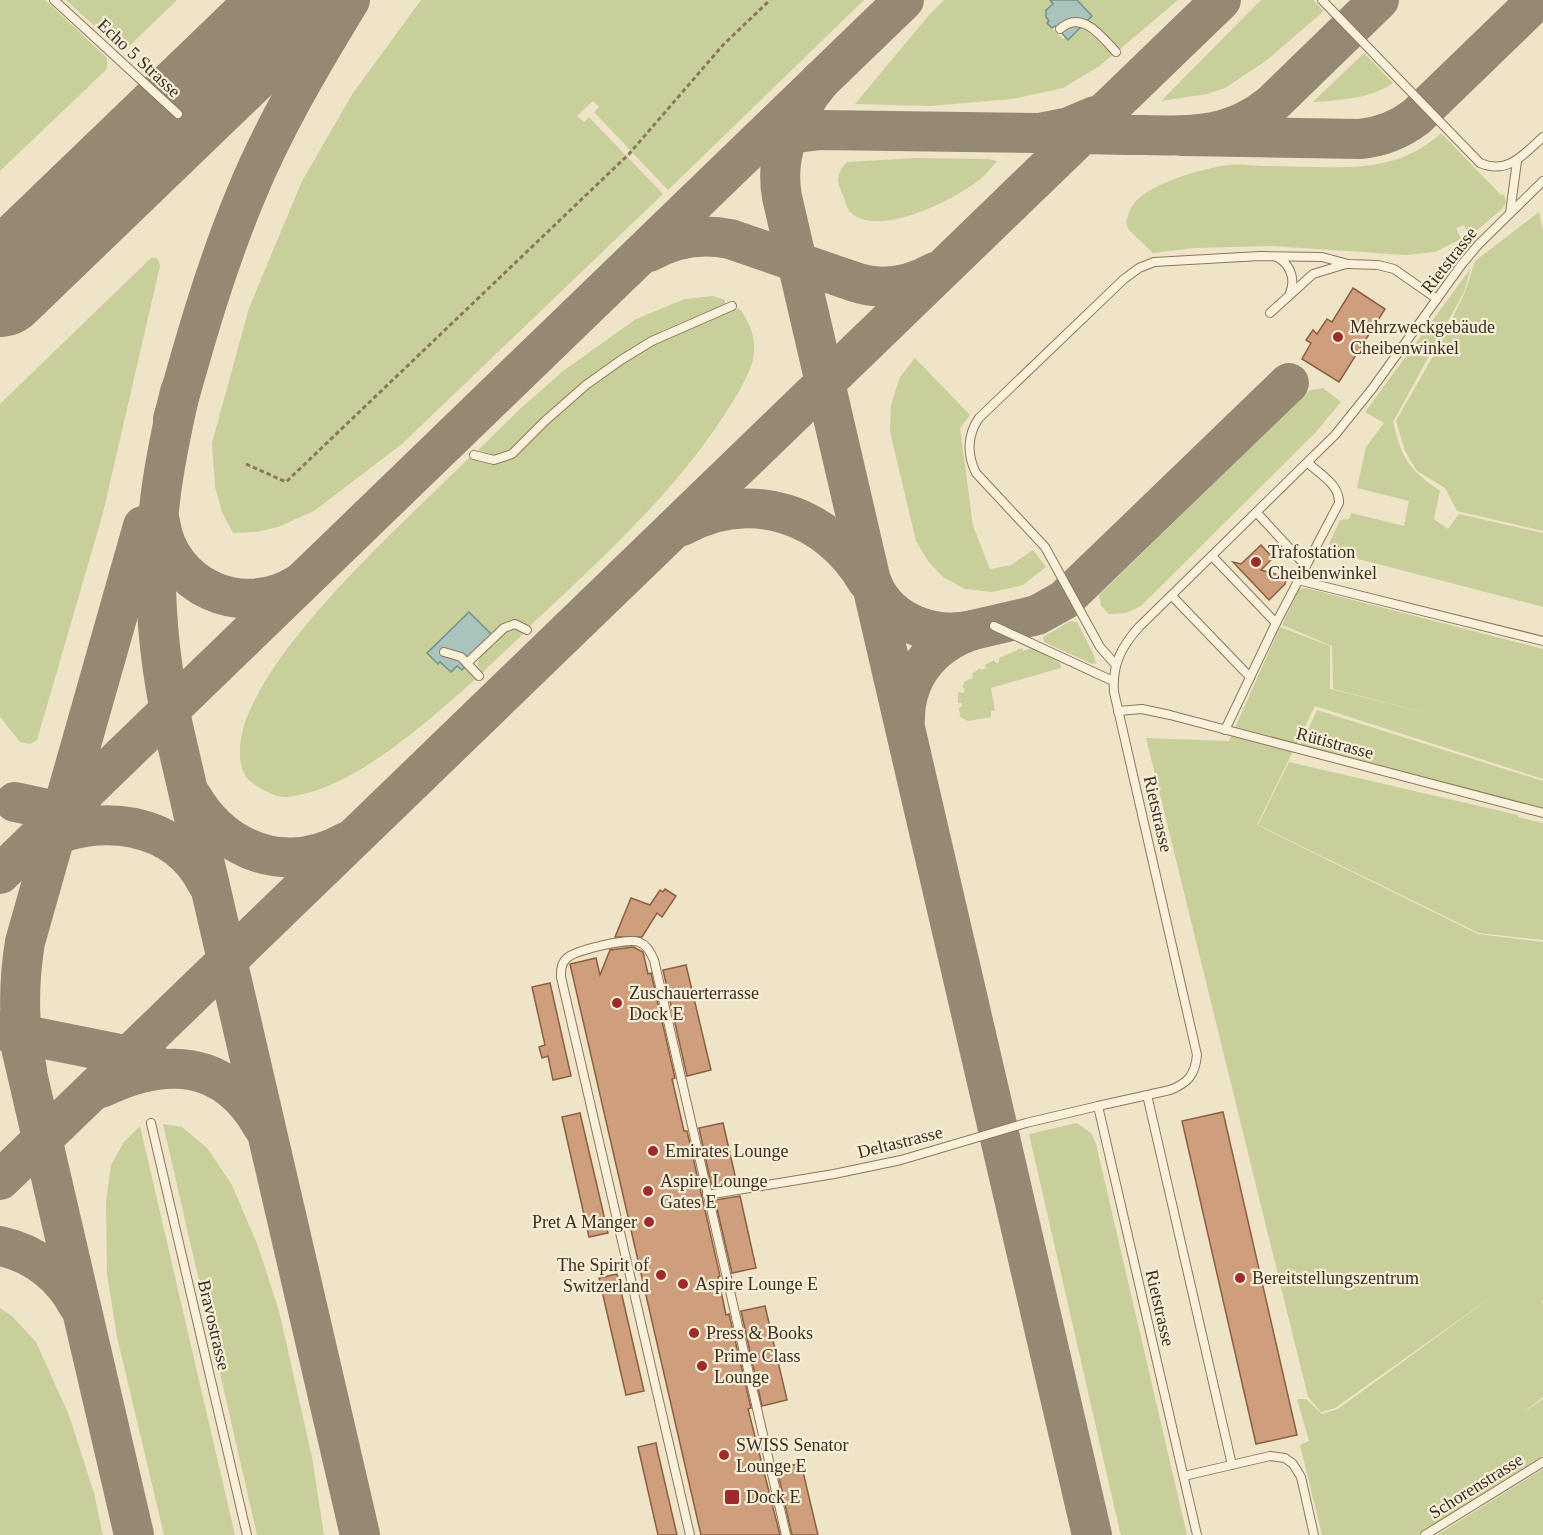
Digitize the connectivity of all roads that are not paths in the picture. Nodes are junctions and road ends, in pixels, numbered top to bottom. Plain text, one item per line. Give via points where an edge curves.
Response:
1 (54, 0) edge
2 (1322, 0) edge
3 (1060, 29) dead end
4 (1116, 52) dead end
5 (178, 114) dead end
6 (1543, 137) edge
7 (1517, 161) junction
8 (1543, 181) edge
9 (1510, 213) junction
10 (1274, 256) junction
11 (1348, 264) junction
12 (1288, 297) junction
13 (1437, 299) junction
14 (732, 306) dead end
15 (1270, 314) dead end
16 (474, 455) dead end
17 (1308, 463) junction
18 (1257, 513) junction
19 (1212, 556) junction
20 (1306, 566) junction
21 (1298, 580) junction
22 (1172, 596) junction
23 (1276, 623) junction
24 (994, 626) dead end
25 (527, 630) dead end
26 (1543, 641) edge
27 (444, 652) dead end
28 (467, 663) junction
29 (1115, 664) junction
30 (479, 676) dead end
31 (1250, 677) junction
32 (1113, 681) junction
33 (1118, 711) junction
34 (1225, 730) junction
35 (1543, 813) edge
36 (1147, 1095) junction
37 (1098, 1106) junction
38 (151, 1123) dead end
39 (707, 1195) junction
40 (1543, 1462) edge
41 (1232, 1465) junction
42 (1184, 1476) junction
43 (247, 1535) edge
44 (690, 1535) edge
45 (786, 1535) edge
46 (1197, 1535) edge
47 (1314, 1535) edge
48 (1425, 1535) edge

1 - 5 lane, Echo 5 Strasse
2 - 7 lane via 1480,163 1499,166
3 - 4 lane via 1076,21 1091,26
6 - 7 lane
7 - 9 lane
8 - 9 lane, Rietstrasse
9 - 13 lane, Rietstrasse via 1478,244
10 - 11 lane via 1322,257
10 - 12 lane via 1286,263 1292,275
10 - 29 lane via 1172,260 1139,268 974,426 969,449 976,473 1045,547 1100,647
11 - 12 lane via 1313,274
11 - 13 lane via 1395,269
12 - 15 lane
13 - 17 lane, Rietstrasse via 1372,389
14 - 16 lane via 661,336 621,360 586,385 512,454 494,460
17 - 18 lane, Rietstrasse
17 - 20 lane via 1335,487 1340,498
18 - 19 lane, Rietstrasse
18 - 20 lane
19 - 22 lane, Rietstrasse
19 - 23 lane
20 - 21 lane
21 - 23 lane
21 - 26 lane
22 - 29 lane, Rietstrasse via 1131,635
22 - 31 lane
23 - 31 lane
24 - 32 lane
25 - 28 lane via 515,624 504,628
27 - 28 lane
28 - 30 lane
29 - 32 lane, Rietstrasse
31 - 34 lane
32 - 33 lane, Rietstrasse
33 - 34 lane, Rütistrasse via 1142,709
33 - 36 lane, Rietstrasse via 1197,1055 1188,1080 1170,1090
34 - 35 lane, Rütistrasse
36 - 37 lane, Rietstrasse
36 - 41 lane
37 - 39 lane, Deltastrasse via 901,1160
37 - 42 lane, Rietstrasse
38 - 43 lane, Bravostrasse
39 - 44 lane via 654,960 648,948 626,941 572,955 563,964 562,982
39 - 45 lane
40 - 48 lane, Schorenstrasse
41 - 42 lane
41 - 47 lane via 1270,1456 1286,1458 1301,1478
42 - 46 lane, Rietstrasse

